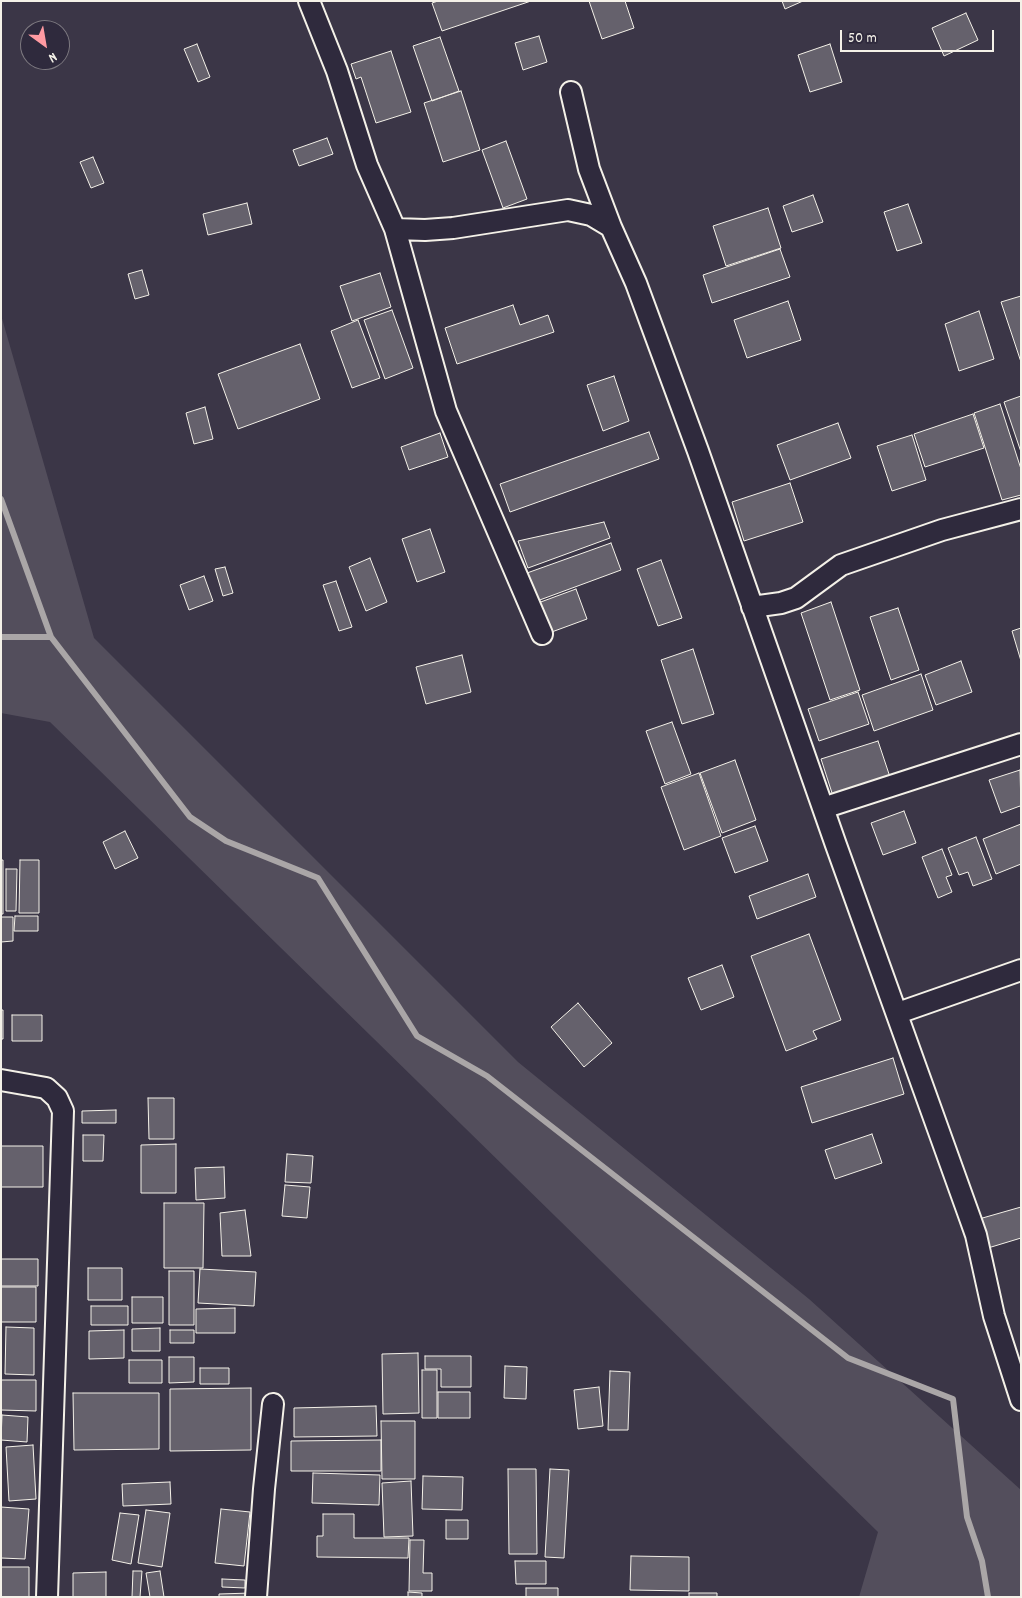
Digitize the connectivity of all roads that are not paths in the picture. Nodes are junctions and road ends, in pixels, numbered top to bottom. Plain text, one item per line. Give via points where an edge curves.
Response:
1 (309, 1) edge
2 (571, 92) dead end
3 (611, 227) junction
4 (395, 229) junction
5 (1021, 508) edge
6 (752, 607) junction
7 (542, 634) dead end
8 (1021, 744) edge
9 (823, 808) junction
10 (1021, 970) edge
11 (898, 1013) junction
12 (1, 1080) edge
13 (1021, 1400) edge
14 (273, 1404) dead end
15 (47, 1597) edge
16 (256, 1597) edge

1 - 4 street via 338,70 367,165
2 - 3 street via 589,169
3 - 4 street via 592,215 568,210 452,228
3 - 6 street via 630,268 695,442
4 - 7 street via 446,411
5 - 6 street via 942,530 841,565 796,598 781,604
6 - 9 street
8 - 9 street
9 - 11 street
10 - 11 street
11 - 13 street via 976,1235 994,1316
12 - 15 street via 46,1088 57,1098 63,1111
14 - 16 street

